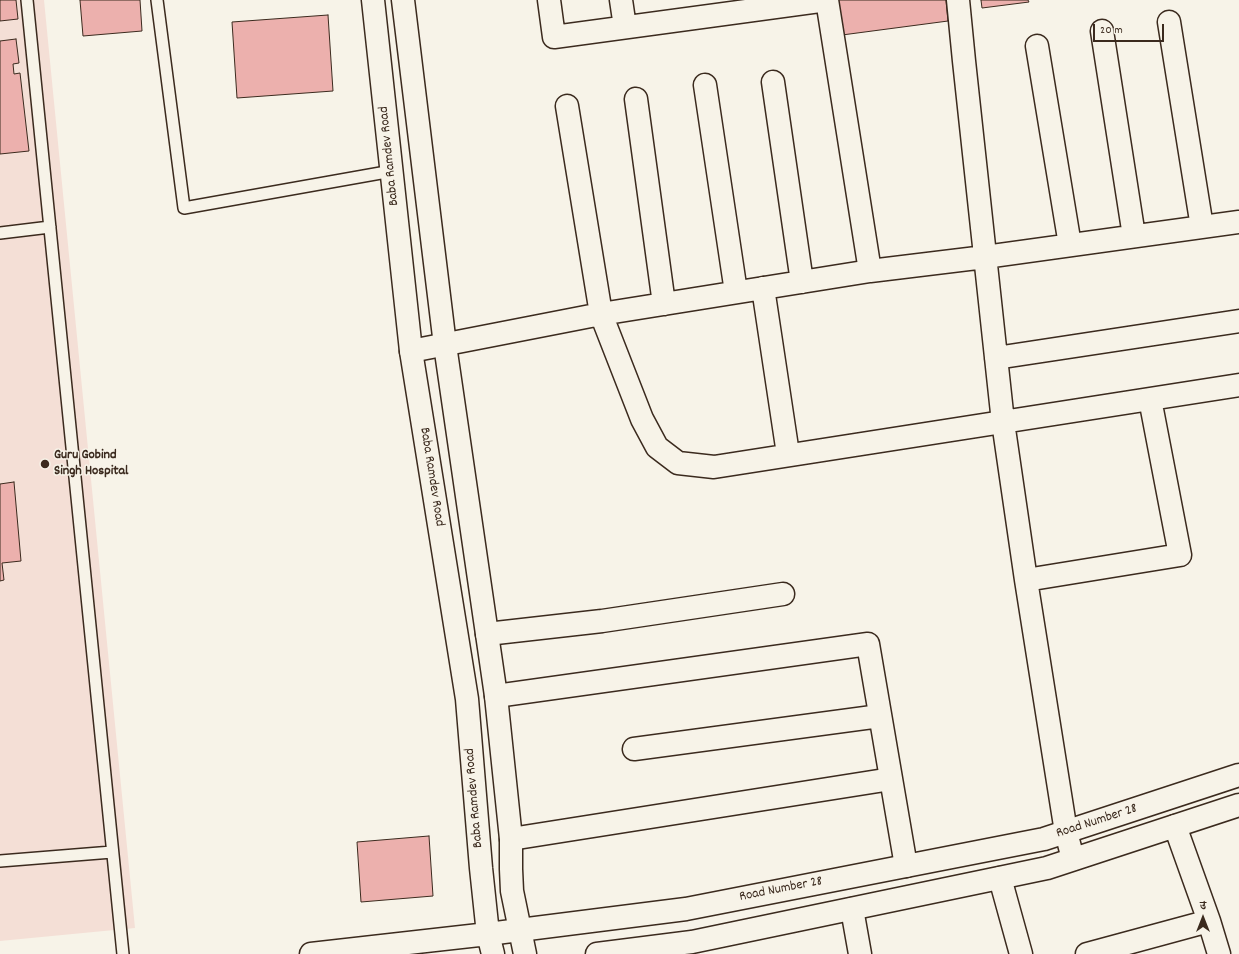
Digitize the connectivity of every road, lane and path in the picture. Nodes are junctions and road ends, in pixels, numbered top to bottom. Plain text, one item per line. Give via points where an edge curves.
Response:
1 (27, 0) edge
2 (157, 0) edge
3 (373, 0) edge
4 (403, 0) edge
5 (549, 0) edge
6 (621, 0) edge
7 (827, 0) edge
8 (958, 0) edge
9 (759, 5) edge
10 (695, 9) edge
11 (1169, 22) dead end
12 (625, 27) junction
13 (1102, 31) dead end
14 (1036, 46) dead end
15 (773, 82) dead end
16 (705, 85) dead end
17 (636, 99) dead end
18 (567, 106) dead end
19 (392, 171) junction
20 (1239, 222) edge
21 (50, 227) junction
22 (1202, 227) junction
23 (0, 233) edge
24 (1134, 236) junction
25 (1070, 245) junction
26 (985, 257) junction
27 (870, 271) junction
28 (802, 282) junction
29 (762, 288) junction
30 (736, 292) junction
31 (664, 304) junction
32 (601, 314) junction
33 (1239, 321) edge
34 (445, 345) junction
35 (411, 351) junction
36 (996, 358) junction
37 (1239, 385) edge
38 (1150, 399) junction
39 (1003, 422) junction
40 (788, 454) junction
41 (1026, 580) junction
42 (783, 594) dead end
43 (487, 634) junction
44 (496, 696) junction
45 (880, 716) junction
46 (634, 749) dead end
47 (1239, 776) edge
48 (891, 779) junction
49 (1239, 805) edge
50 (1175, 826) junction
51 (1066, 832) junction
52 (511, 839) junction
53 (112, 852) junction
54 (1072, 859) junction
55 (0, 861) edge
56 (906, 866) junction
57 (1000, 878) junction
58 (852, 909) junction
59 (1209, 921) junction
60 (520, 930) junction
61 (491, 944) edge
62 (692, 948) edge
63 (123, 954) edge
64 (312, 954) edge
65 (525, 954) edge
66 (597, 954) edge
67 (860, 954) edge
68 (1021, 954) edge
69 (1087, 954) edge
70 (1219, 954) edge

1 - 21 lane
2 - 19 lane via 184,208
3 - 19 street, Baba Ramdev Road
4 - 34 street
5 - 12 street via 554,37
6 - 12 street
7 - 9 street
7 - 27 street
8 - 26 street
9 - 10 street
10 - 12 street
11 - 22 street
13 - 24 street
14 - 25 street
15 - 28 street
16 - 30 street
17 - 31 street
18 - 32 street
19 - 35 street, Baba Ramdev Road
20 - 22 street
21 - 23 lane
21 - 53 lane
22 - 24 street
24 - 25 street
25 - 26 street
26 - 27 street
26 - 36 street
27 - 28 street
28 - 29 street
29 - 30 street
29 - 40 street
30 - 31 street
31 - 32 street
32 - 34 street
32 - 40 street via 642,419 657,447 678,463 714,467
33 - 36 street
34 - 35 street
34 - 43 street
35 - 61 street, Baba Ramdev Road via 467,699 480,868
36 - 39 street
37 - 38 street
38 - 39 street
38 - 41 street via 1180,555
39 - 40 street
39 - 41 street
41 - 51 street
42 - 43 street via 602,621
43 - 44 street
44 - 45 street via 868,644
44 - 52 street
45 - 46 street
45 - 48 street
47 - 51 street, Road Number 28
48 - 52 street
48 - 56 street
49 - 50 street, Road Number 28
50 - 54 street, Road Number 28
50 - 59 street
51 - 54 street
51 - 56 street, Road Number 28 via 1044,839
52 - 60 street via 512,891
53 - 55 lane
53 - 63 lane
54 - 57 street, Road Number 28 via 1047,868
56 - 60 street, Road Number 28 via 686,909
57 - 58 street, Road Number 28
57 - 68 street
58 - 62 street, Road Number 28
58 - 67 street
59 - 69 street
59 - 70 street
60 - 61 street, Road Number 28
60 - 65 street
61 - 64 street, Road Number 28
62 - 66 street, Road Number 28

